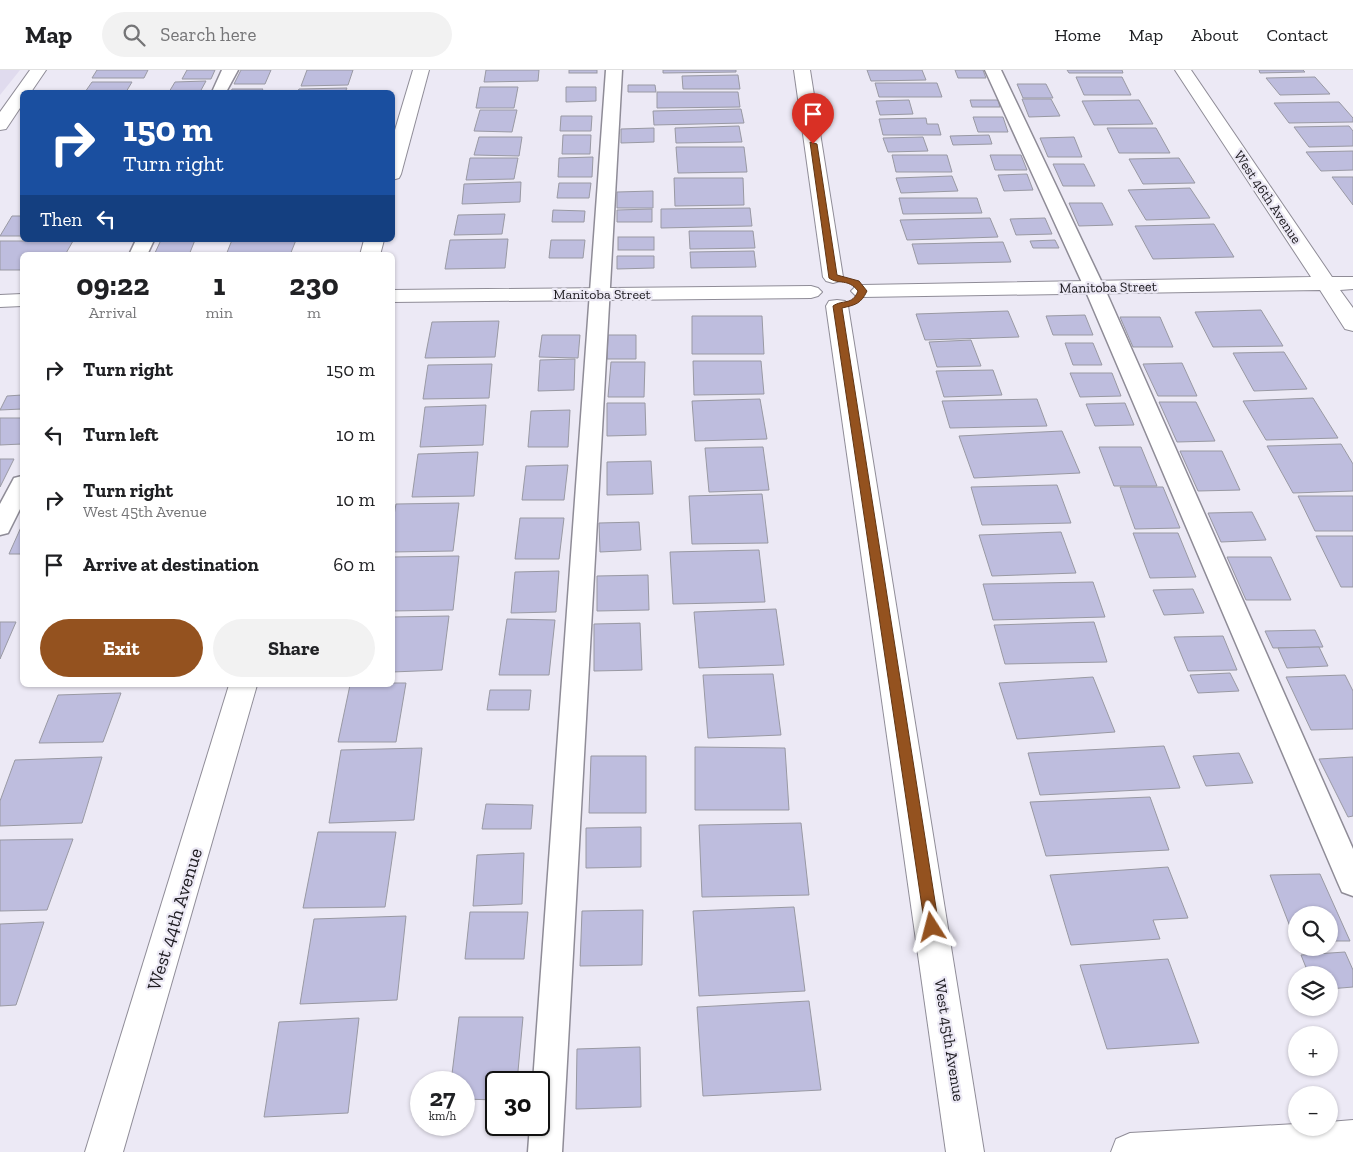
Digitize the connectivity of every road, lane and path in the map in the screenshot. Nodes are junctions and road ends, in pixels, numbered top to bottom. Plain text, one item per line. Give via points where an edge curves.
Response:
1 (38, 70) edge
2 (230, 70) edge
3 (421, 70) edge
4 (614, 70) edge
5 (802, 70) edge
6 (993, 70) edge
7 (1183, 70) edge
8 (24, 90) edge
9 (220, 90) edge
10 (20, 96) edge
11 (0, 125) edge
12 (395, 163) edge
13 (1326, 283) junction
14 (1353, 283) edge
15 (1094, 287) junction
16 (862, 291) junction
17 (811, 292) junction
18 (835, 292) junction
19 (598, 294) junction
20 (395, 296) edge
21 (20, 300) edge
22 (0, 301) edge
23 (1353, 324) edge
24 (20, 487) edge
25 (0, 527) edge
26 (242, 687) edge
27 (1353, 883) edge
28 (1353, 1139) edge
29 (104, 1152) edge
30 (545, 1152) edge
31 (965, 1152) edge
32 (1130, 1152) edge

1 - 8 street
2 - 9 lane
3 - 12 street
4 - 19 lane
5 - 18 street, West 45th Avenue
6 - 15 lane
7 - 13 street, West 46th Avenue
10 - 11 street
13 - 14 street, Manitoba Street
13 - 15 street, Manitoba Street
13 - 23 street, West 46th Avenue
15 - 16 street, Manitoba Street
15 - 27 lane
16 - 18 street via 849,280
16 - 18 street via 859,300 853,303
17 - 18 street via 817,300
17 - 18 street via 814,284 826,278
17 - 19 street, Manitoba Street
18 - 31 street, West 45th Avenue
19 - 20 street, Manitoba Street
19 - 30 lane
21 - 22 street
24 - 25 lane
26 - 29 street, West 44th Avenue
28 - 32 street

